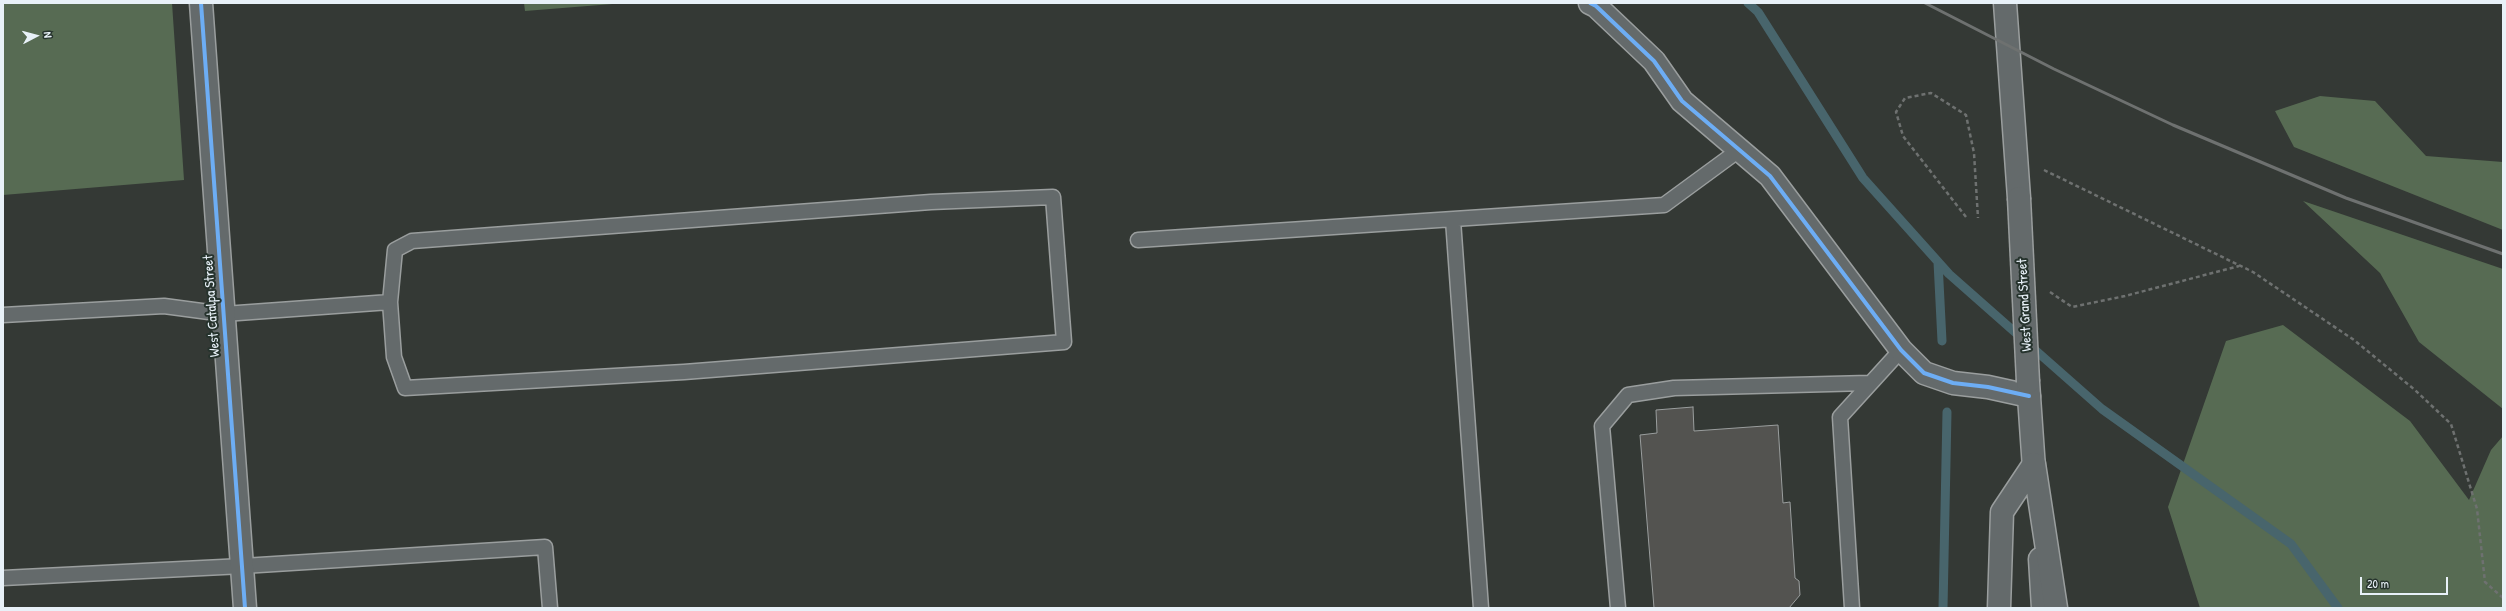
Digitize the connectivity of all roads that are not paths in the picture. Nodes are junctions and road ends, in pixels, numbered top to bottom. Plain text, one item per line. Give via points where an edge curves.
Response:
1 (201, 3) edge
2 (1590, 3) edge
3 (2005, 3) edge
4 (1739, 150) junction
5 (1453, 220) junction
6 (1138, 240) dead end
7 (390, 302) junction
8 (224, 314) junction
9 (3, 315) edge
10 (1901, 350) junction
11 (1869, 383) junction
12 (2029, 389) junction
13 (2034, 464) junction
14 (243, 566) junction
15 (3, 578) edge
16 (246, 608) edge
17 (550, 608) edge
18 (1481, 608) edge
19 (1618, 608) edge
20 (1852, 608) edge
21 (1999, 608) edge
22 (2043, 608) edge
23 (2056, 608) edge

1 - 8 street, West Catalpa Street
2 - 4 street via 1654,61 1682,101
3 - 12 street, West Grand Street, bridge
4 - 5 lane via 1664,204
4 - 10 street via 1770,176
5 - 6 lane
5 - 18 lane
7 - 7 lane via 395,250 412,241 931,202 1053,197 1064,342 684,372 404,388 394,357
7 - 8 lane
8 - 9 lane via 164,306
8 - 14 street, West Catalpa Street
10 - 11 lane
10 - 12 street via 1924,373 1953,383
11 - 19 lane via 1674,388 1628,396 1602,426
11 - 20 lane via 1840,417
12 - 13 street, West Grand Street
13 - 21 street via 2002,512
13 - 22 street, West Grand Street
13 - 23 street
14 - 15 lane
14 - 16 street, West Catalpa Street
14 - 17 lane via 545,547

